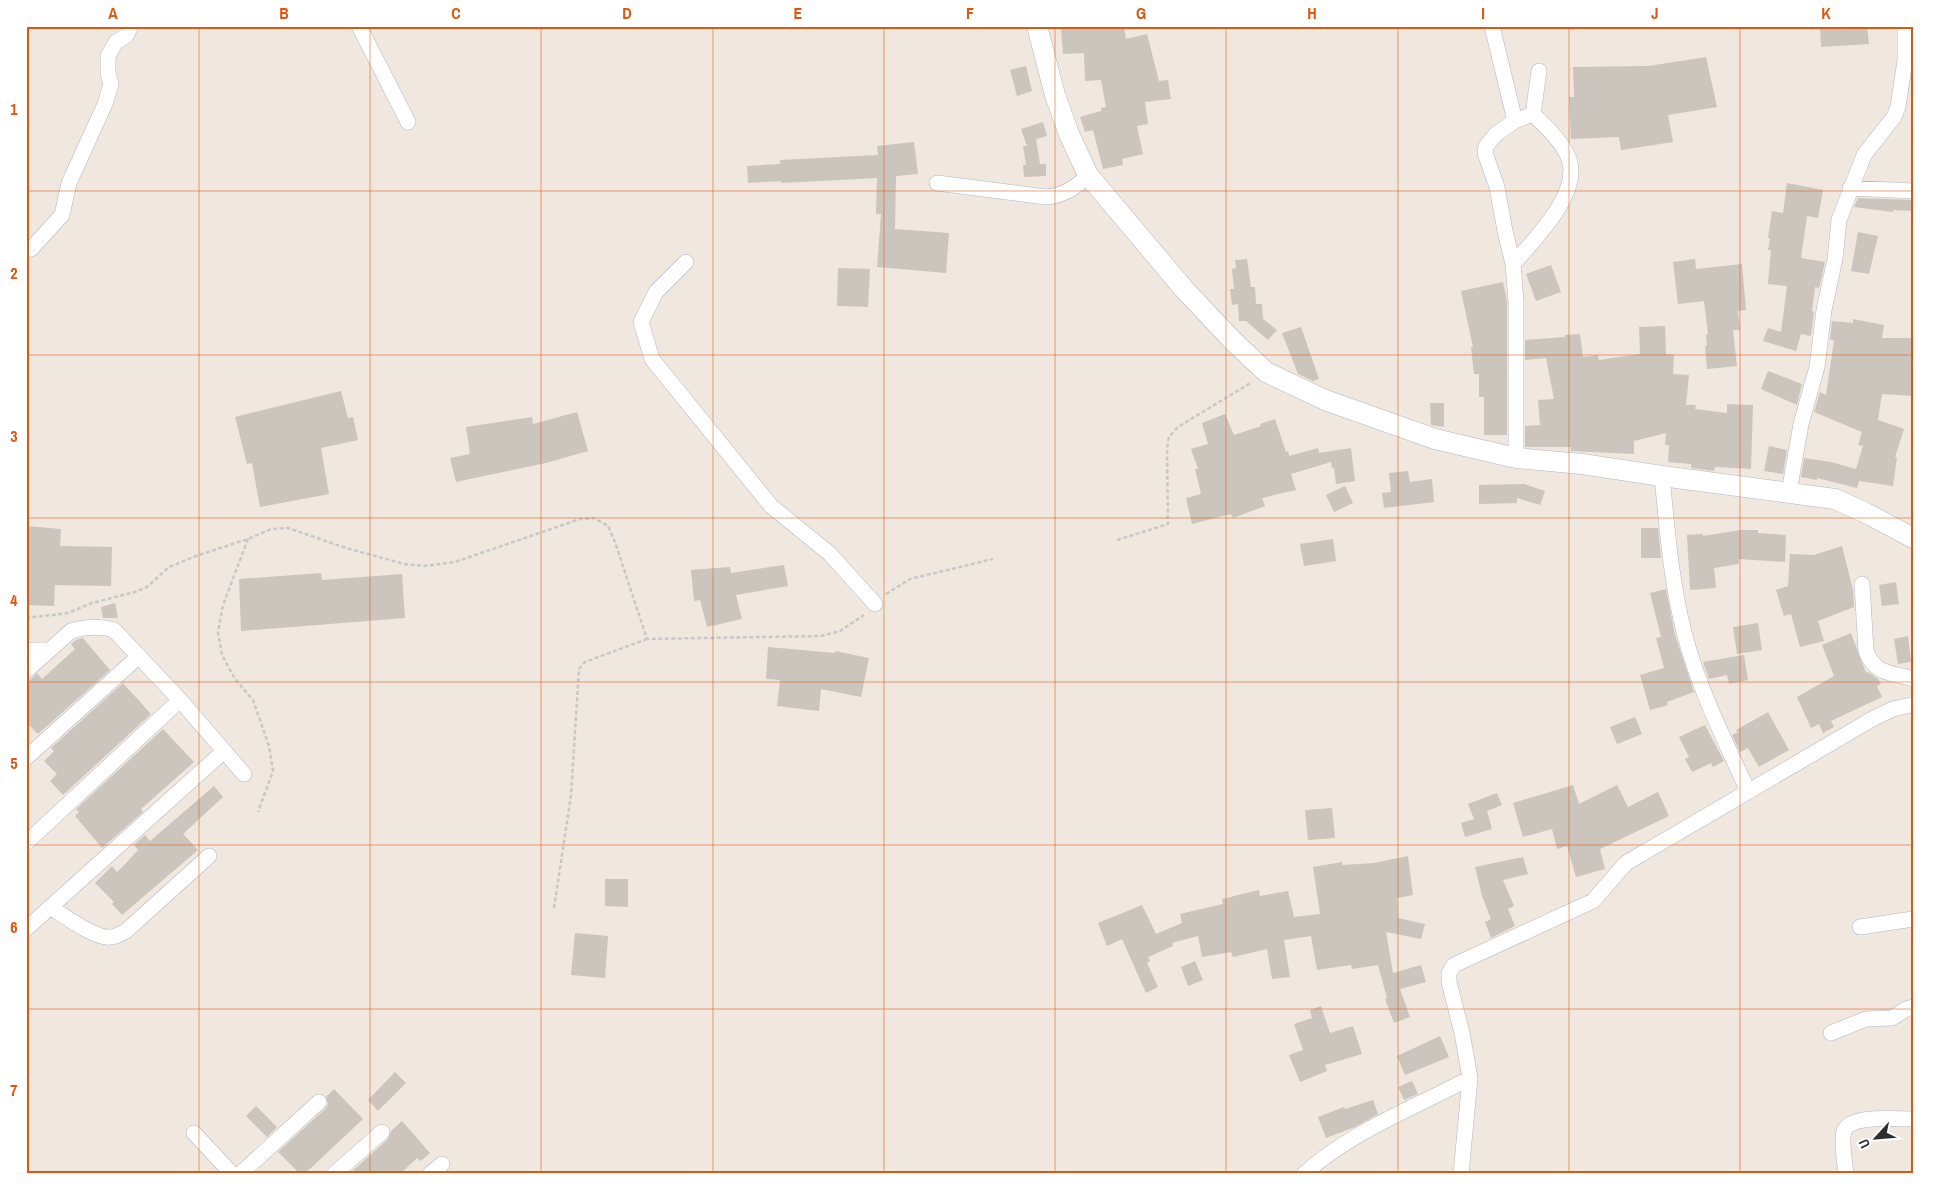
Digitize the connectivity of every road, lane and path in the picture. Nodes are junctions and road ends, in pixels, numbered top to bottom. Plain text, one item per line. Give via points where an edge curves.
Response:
1 (131, 26) edge
2 (359, 26) edge
3 (1037, 26) edge
4 (1492, 26) edge
5 (1905, 26) edge
6 (1539, 71) dead end
7 (1533, 114) junction
8 (1515, 121) junction
9 (408, 122) dead end
10 (1082, 180) junction
11 (937, 183) dead end
12 (1850, 188) junction
13 (1913, 190) edge
14 (26, 250) edge
15 (686, 262) dead end
16 (1513, 264) junction
17 (1266, 372) junction
18 (1516, 458) junction
19 (1662, 476) junction
20 (1789, 492) junction
21 (1913, 538) edge
22 (248, 539) junction
23 (1117, 540) dead end
24 (993, 559) dead end
25 (1862, 584) dead end
26 (875, 604) junction
27 (26, 618) edge
28 (647, 639) junction
29 (26, 650) edge
30 (50, 650) junction
31 (138, 656) junction
32 (26, 671) edge
33 (1913, 679) edge
34 (180, 700) junction
35 (1912, 706) edge
36 (223, 752) junction
37 (26, 758) edge
38 (244, 774) dead end
39 (1748, 791) junction
40 (258, 812) dead end
41 (26, 843) edge
42 (210, 856) dead end
43 (50, 907) junction
44 (554, 908) dead end
45 (1913, 919) edge
46 (29, 922) edge
47 (1860, 927) dead end
48 (1913, 1007) edge
49 (1831, 1033) dead end
50 (1470, 1078) junction
51 (320, 1102) dead end
52 (1913, 1119) edge
53 (382, 1132) dead end
54 (194, 1133) dead end
55 (232, 1174) edge
56 (240, 1174) edge
57 (334, 1174) edge
58 (1304, 1174) edge
59 (1461, 1174) edge
60 (1846, 1174) edge

1 - 14 street via 108,56 111,84 106,104 69,183 62,214 31,249
2 - 9 street
3 - 10 street
4 - 8 street
5 - 12 street via 1905,60 1898,107 1894,117 1864,155
6 - 7 street
7 - 8 street
7 - 16 street via 1563,148 1569,159 1570,175 1556,212
8 - 16 street via 1490,140 1485,153 1497,187
10 - 11 street via 1058,196 1036,197
10 - 17 street
12 - 13 street
12 - 20 street via 1839,220 1817,367 1801,424
15 - 26 street via 656,292 642,322 652,359 771,506 830,554
16 - 18 street
17 - 18 street via 1325,400 1426,436
17 - 23 path via 1178,428 1170,437 1168,524
18 - 19 street
19 - 20 street
19 - 39 street via 1669,558 1684,632 1704,695
20 - 21 street via 1835,499
22 - 27 path via 169,567 147,587 135,592 68,612
22 - 28 path via 271,529 288,528 394,562 424,566 455,562 580,519 594,518 608,526 612,534
22 - 40 path via 223,605 218,632 222,655 235,680 253,700 269,746 273,771
24 - 26 path via 910,579 890,590
25 - 33 street via 1866,651 1870,661 1877,669
26 - 28 path via 840,631 822,636
28 - 44 path via 585,662 579,668 571,795
29 - 30 street
30 - 31 street via 71,632 105,627 114,630
30 - 32 street
31 - 34 street
31 - 37 street
34 - 36 street
34 - 41 street
35 - 39 street via 1893,709 1874,718
36 - 38 street
36 - 43 street
39 - 50 street via 1626,862 1592,901 1454,965 1448,973 1449,982
42 - 43 street via 117,936 96,934
43 - 46 street
45 - 47 street
48 - 49 street via 1892,1018 1866,1019
50 - 58 street via 1390,1118 1332,1152
50 - 59 street
51 - 56 street
52 - 60 street via 1858,1120 1848,1124 1843,1133
53 - 57 street
54 - 55 street

